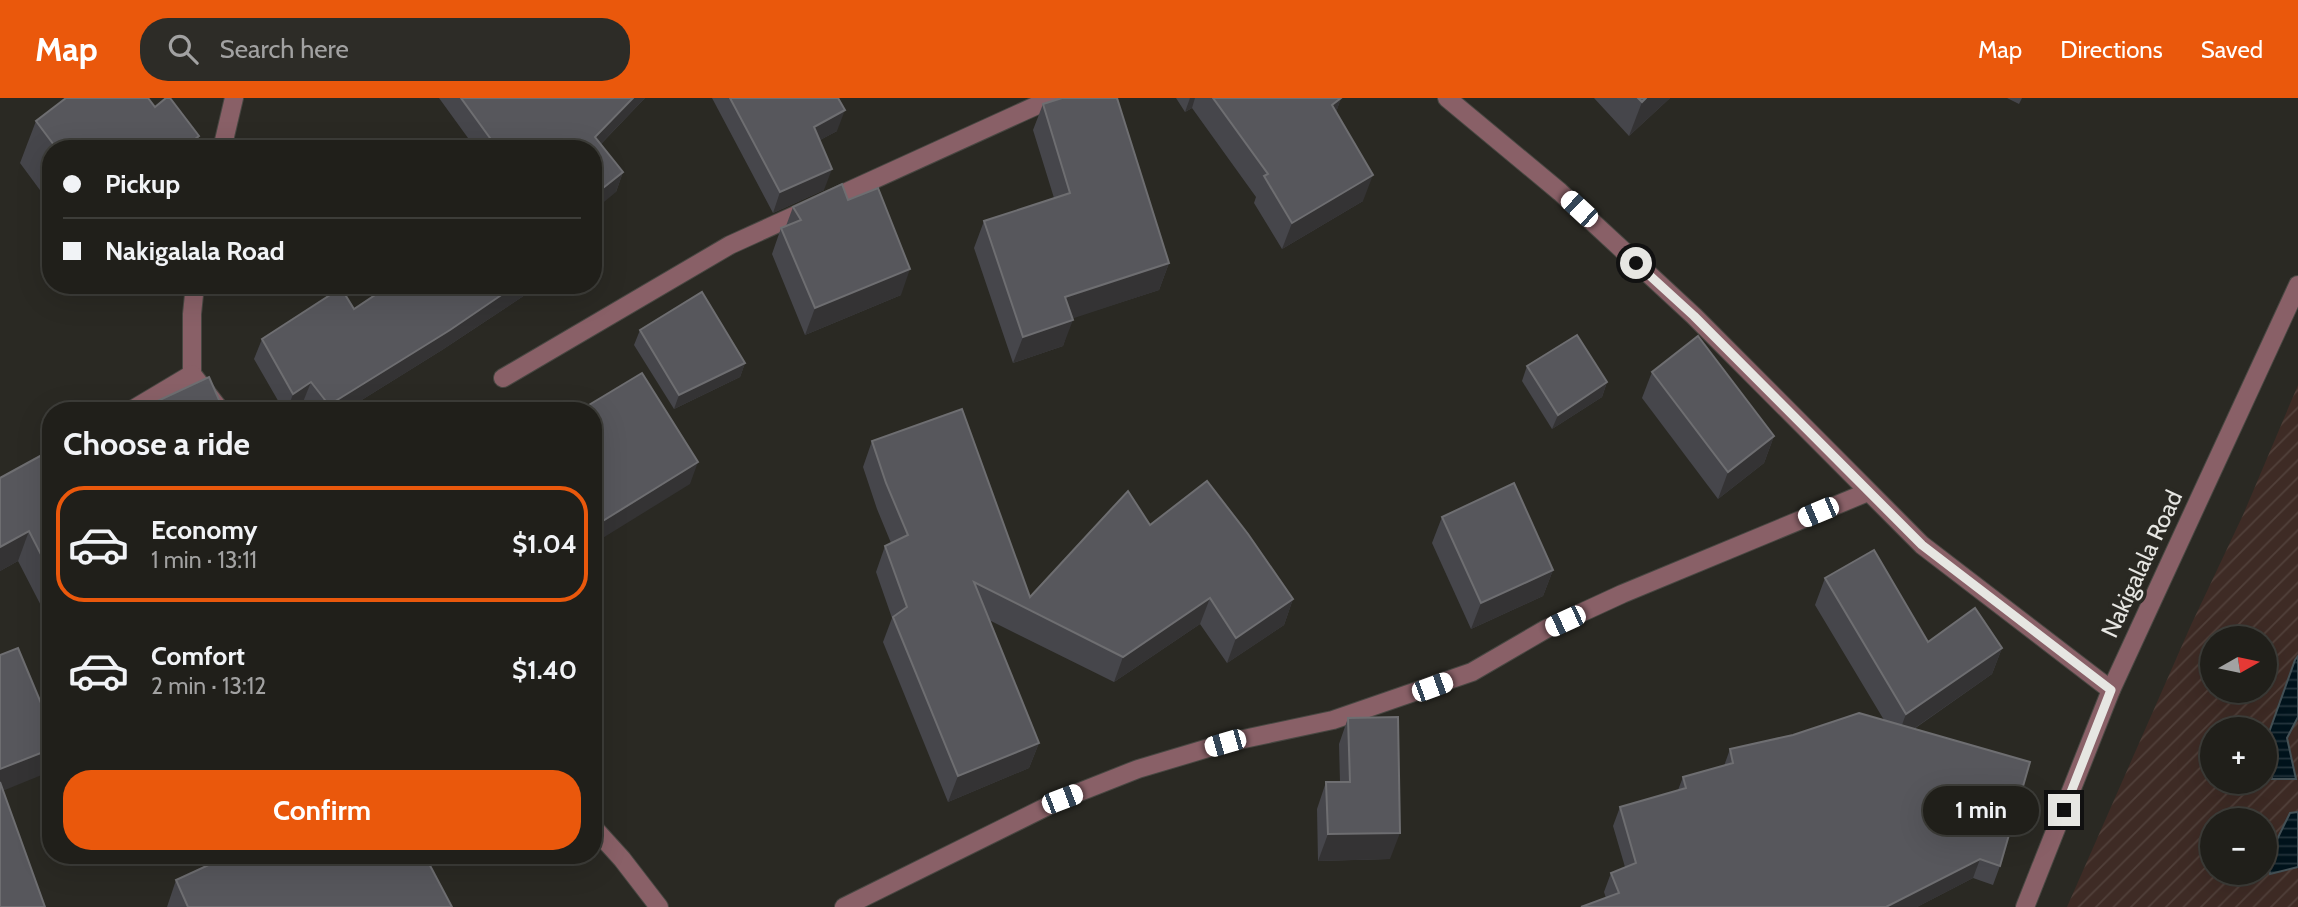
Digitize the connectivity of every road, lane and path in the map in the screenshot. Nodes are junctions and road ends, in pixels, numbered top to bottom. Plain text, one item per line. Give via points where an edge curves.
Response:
1 (234, 98) edge
2 (1053, 98) edge
3 (1447, 98) edge
4 (224, 140) edge
5 (2298, 285) edge
6 (194, 294) edge
7 (192, 374) junction
8 (503, 378) dead end
9 (145, 402) edge
10 (214, 402) edge
11 (1868, 492) junction
12 (2111, 690) junction
13 (602, 837) edge
14 (659, 907) edge
15 (844, 907) edge
16 (2025, 907) edge

1 - 4 street
2 - 8 street via 730,245
3 - 11 street via 1560,192 1694,316
5 - 12 street, Nakigalala Road
6 - 7 street
7 - 9 street
7 - 10 street
11 - 12 street via 1922,545
11 - 15 street via 1622,594 1546,629 1472,672 1333,720 1225,743 1138,769 1062,799
12 - 16 street, Nakigalala Road
13 - 14 street

